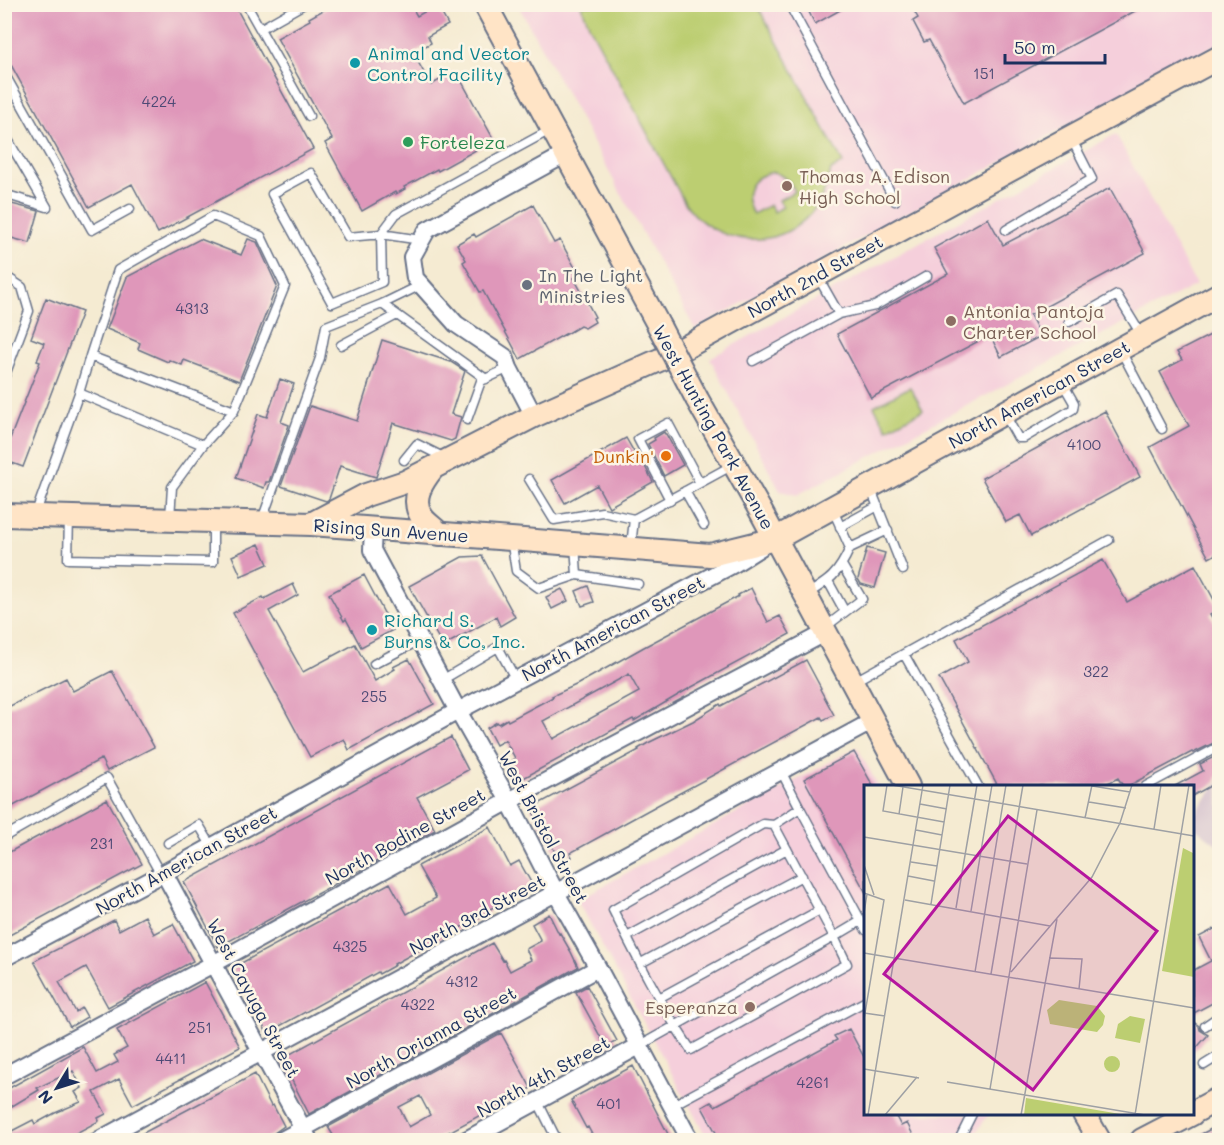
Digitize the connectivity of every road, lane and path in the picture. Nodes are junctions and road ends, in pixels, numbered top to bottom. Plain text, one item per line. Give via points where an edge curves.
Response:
1 (246, 4) edge
2 (304, 4) edge
3 (485, 4) edge
4 (789, 4) edge
5 (260, 29) junction
6 (1220, 57) edge
7 (4, 73) edge
8 (309, 116) dead end
9 (553, 129) junction
10 (4, 133) edge
11 (1070, 137) junction
12 (566, 154) junction
13 (4, 194) edge
14 (896, 201) dead end
15 (130, 209) dead end
16 (1006, 230) dead end
17 (381, 234) junction
18 (422, 240) junction
19 (4, 275) edge
20 (817, 275) junction
21 (927, 276) dead end
22 (421, 285) junction
23 (1220, 294) edge
24 (382, 304) junction
25 (839, 314) junction
26 (397, 315) junction
27 (1069, 322) dead end
28 (1142, 337) junction
29 (341, 345) dead end
30 (1120, 349) junction
31 (90, 356) junction
32 (753, 361) dead end
33 (509, 368) junction
34 (4, 378) edge
35 (486, 379) junction
36 (1061, 381) junction
37 (79, 393) junction
38 (234, 411) junction
39 (1004, 413) junction
40 (534, 416) junction
41 (466, 420) dead end
42 (1162, 429) dead end
43 (203, 446) junction
44 (441, 464) junction
45 (734, 465) junction
46 (404, 471) junction
47 (529, 479) dead end
48 (700, 483) junction
49 (685, 491) junction
50 (874, 496) junction
51 (670, 500) junction
52 (4, 516) edge
53 (35, 516) junction
54 (69, 517) junction
55 (836, 517) junction
56 (634, 519) junction
57 (170, 520) junction
58 (213, 522) junction
59 (261, 523) junction
60 (311, 524) junction
61 (704, 525) dead end
62 (373, 529) junction
63 (888, 530) junction
64 (440, 534) junction
65 (511, 538) junction
66 (775, 538) junction
67 (1109, 540) dead end
68 (575, 544) junction
69 (850, 548) junction
70 (631, 549) junction
71 (842, 566) junction
72 (903, 570) dead end
73 (577, 575) junction
74 (828, 581) junction
75 (638, 584) dead end
76 (805, 595) junction
77 (845, 612) junction
78 (824, 631) junction
79 (420, 640) junction
80 (904, 654) junction
81 (374, 664) dead end
82 (442, 680) junction
83 (516, 680) junction
84 (852, 683) junction
85 (458, 711) junction
86 (873, 721) junction
87 (1220, 746) edge
88 (781, 771) junction
89 (907, 785) edge
90 (977, 785) edge
91 (1148, 785) edge
92 (509, 801) junction
93 (800, 808) junction
94 (774, 825) junction
95 (4, 837) edge
96 (168, 843) dead end
97 (212, 847) junction
98 (787, 849) junction
99 (163, 874) junction
100 (801, 876) junction
101 (556, 893) junction
102 (820, 910) junction
103 (861, 921) junction
104 (864, 926) edge
105 (627, 937) junction
106 (834, 937) junction
107 (4, 958) edge
108 (641, 963) junction
109 (213, 964) junction
110 (598, 968) junction
111 (659, 998) junction
112 (864, 1002) edge
113 (1220, 1019) edge
114 (675, 1026) junction
115 (1205, 1026) dead end
116 (639, 1046) junction
117 (261, 1052) junction
118 (1220, 1055) edge
119 (1204, 1065) dead end
120 (4, 1076) edge
121 (1220, 1098) edge
122 (538, 1102) junction
123 (671, 1106) junction
124 (1194, 1112) edge
125 (971, 1115) edge
126 (1085, 1115) edge
127 (1188, 1115) edge
128 (306, 1135) edge
129 (1098, 1139) edge
130 (99, 1140) edge
131 (282, 1140) edge
132 (466, 1140) edge
133 (557, 1140) edge
134 (690, 1140) edge
135 (959, 1140) edge
136 (1142, 1140) edge

1 - 5 lane
2 - 5 lane
3 - 9 street, West Hunting Park Avenue
4 - 14 lane
5 - 8 lane
6 - 11 street, North 2nd Street
7 - 15 lane via 92,230
9 - 12 street, West Hunting Park Avenue
9 - 17 lane via 396,214
10 - 13 lane via 47,207
11 - 16 lane via 1092,179
11 - 20 street, North 2nd Street
12 - 18 street via 427,231
12 - 45 street, West Hunting Park Avenue, bridge
17 - 17 lane via 382,282 332,303 272,194 311,173 348,237
17 - 18 lane
18 - 22 street via 412,258 415,278
19 - 34 lane via 22,287 29,311
20 - 25 lane
20 - 40 street, North 2nd Street via 675,353
21 - 25 lane via 875,306
22 - 24 lane
22 - 33 street via 456,324 505,357
23 - 28 street, North American Street
24 - 26 lane
24 - 59 lane via 327,326 320,358
25 - 32 lane
26 - 29 lane
26 - 35 lane
27 - 28 lane via 1117,295
28 - 30 street, North American Street
30 - 36 street, North American Street
30 - 42 lane
31 - 37 lane
31 - 38 lane
31 - 38 lane via 118,270 213,216 261,236 285,286
33 - 35 lane
33 - 40 street
35 - 41 lane via 481,381
36 - 39 street, North American Street
36 - 39 lane via 1074,403 1073,409 1024,438 1018,438
37 - 43 lane
37 - 53 lane
38 - 43 lane
39 - 50 street, North American Street
40 - 44 street, North 2nd Street
43 - 57 lane via 172,487
44 - 46 street, North 2nd Street
44 - 64 street via 418,490 417,505 422,517
45 - 48 lane
45 - 66 street, West Hunting Park Avenue
46 - 60 street, North 2nd Street
46 - 62 street, North 2nd Street via 380,503
47 - 56 lane via 554,520 602,512
48 - 49 lane
48 - 51 lane via 668,423 638,439
49 - 51 lane
49 - 61 lane
50 - 55 street, North American Street
50 - 63 lane
51 - 56 lane
52 - 53 street, Rising Sun Avenue
53 - 54 street, Rising Sun Avenue
54 - 57 street, Rising Sun Avenue
54 - 58 lane via 68,560 213,562
55 - 66 street, North American Street
55 - 69 lane
56 - 70 lane
57 - 58 street, Rising Sun Avenue
58 - 59 street, Rising Sun Avenue
59 - 60 street, Rising Sun Avenue
60 - 62 street, Rising Sun Avenue
62 - 64 street, Rising Sun Avenue
62 - 79 street, West Bristol Street via 372,550
63 - 69 lane
63 - 72 lane
64 - 65 street, Rising Sun Avenue
65 - 68 street, Rising Sun Avenue
65 - 73 lane via 516,571 539,588
66 - 70 street, Rising Sun Avenue via 711,555
66 - 76 street, West Hunting Park Avenue
66 - 83 street, North American Street via 734,564
67 - 80 lane
68 - 70 street, Rising Sun Avenue
68 - 73 lane
69 - 71 lane
71 - 74 lane
71 - 77 lane via 862,599
73 - 75 lane
74 - 76 lane
74 - 77 lane
76 - 78 street, West Hunting Park Avenue
77 - 78 lane
78 - 84 street, West Hunting Park Avenue
78 - 92 street, North Bodine Street
79 - 81 lane
79 - 82 street, West Bristol Street
80 - 84 lane
80 - 90 lane
82 - 83 lane via 498,647
82 - 85 street, West Bristol Street
83 - 85 street, North American Street
84 - 86 street, West Hunting Park Avenue
85 - 92 street, West Bristol Street
85 - 97 street, North American Street
86 - 88 street, North 3rd Street
86 - 89 street, West Hunting Park Avenue
87 - 91 lane
88 - 93 lane
88 - 101 street, North 3rd Street
92 - 101 street, West Bristol Street
92 - 109 street, North Bodine Street
93 - 94 lane
93 - 103 lane
94 - 98 lane
94 - 105 lane via 764,824 613,910
95 - 99 lane via 107,778
96 - 97 lane via 199,825
97 - 99 street, North American Street
98 - 100 lane
98 - 105 lane
99 - 107 street, North American Street
99 - 109 street, West Cayuga Street
100 - 102 lane
100 - 108 lane
101 - 110 street, West Bristol Street
101 - 117 street, North 3rd Street
102 - 106 lane
102 - 111 lane
103 - 104 lane
103 - 106 lane
105 - 108 lane
106 - 114 lane
106 - 114 lane via 847,964 691,1050
108 - 111 lane
109 - 117 street, West Cayuga Street
109 - 120 street, North Bodine Street
110 - 116 street, West Bristol Street
110 - 128 street, North Orianna Street
111 - 114 lane
112 - 123 lane
113 - 115 lane
114 - 116 lane
116 - 122 street, North 4th Street
116 - 123 street, West Bristol Street
117 - 128 street, West Cayuga Street
117 - 130 street, North 3rd Street
118 - 119 lane
121 - 124 street
122 - 132 street, North 4th Street
122 - 133 lane
123 - 134 street, West Bristol Street
125 - 135 lane
126 - 129 street
127 - 136 street
128 - 131 street, North Orianna Street

